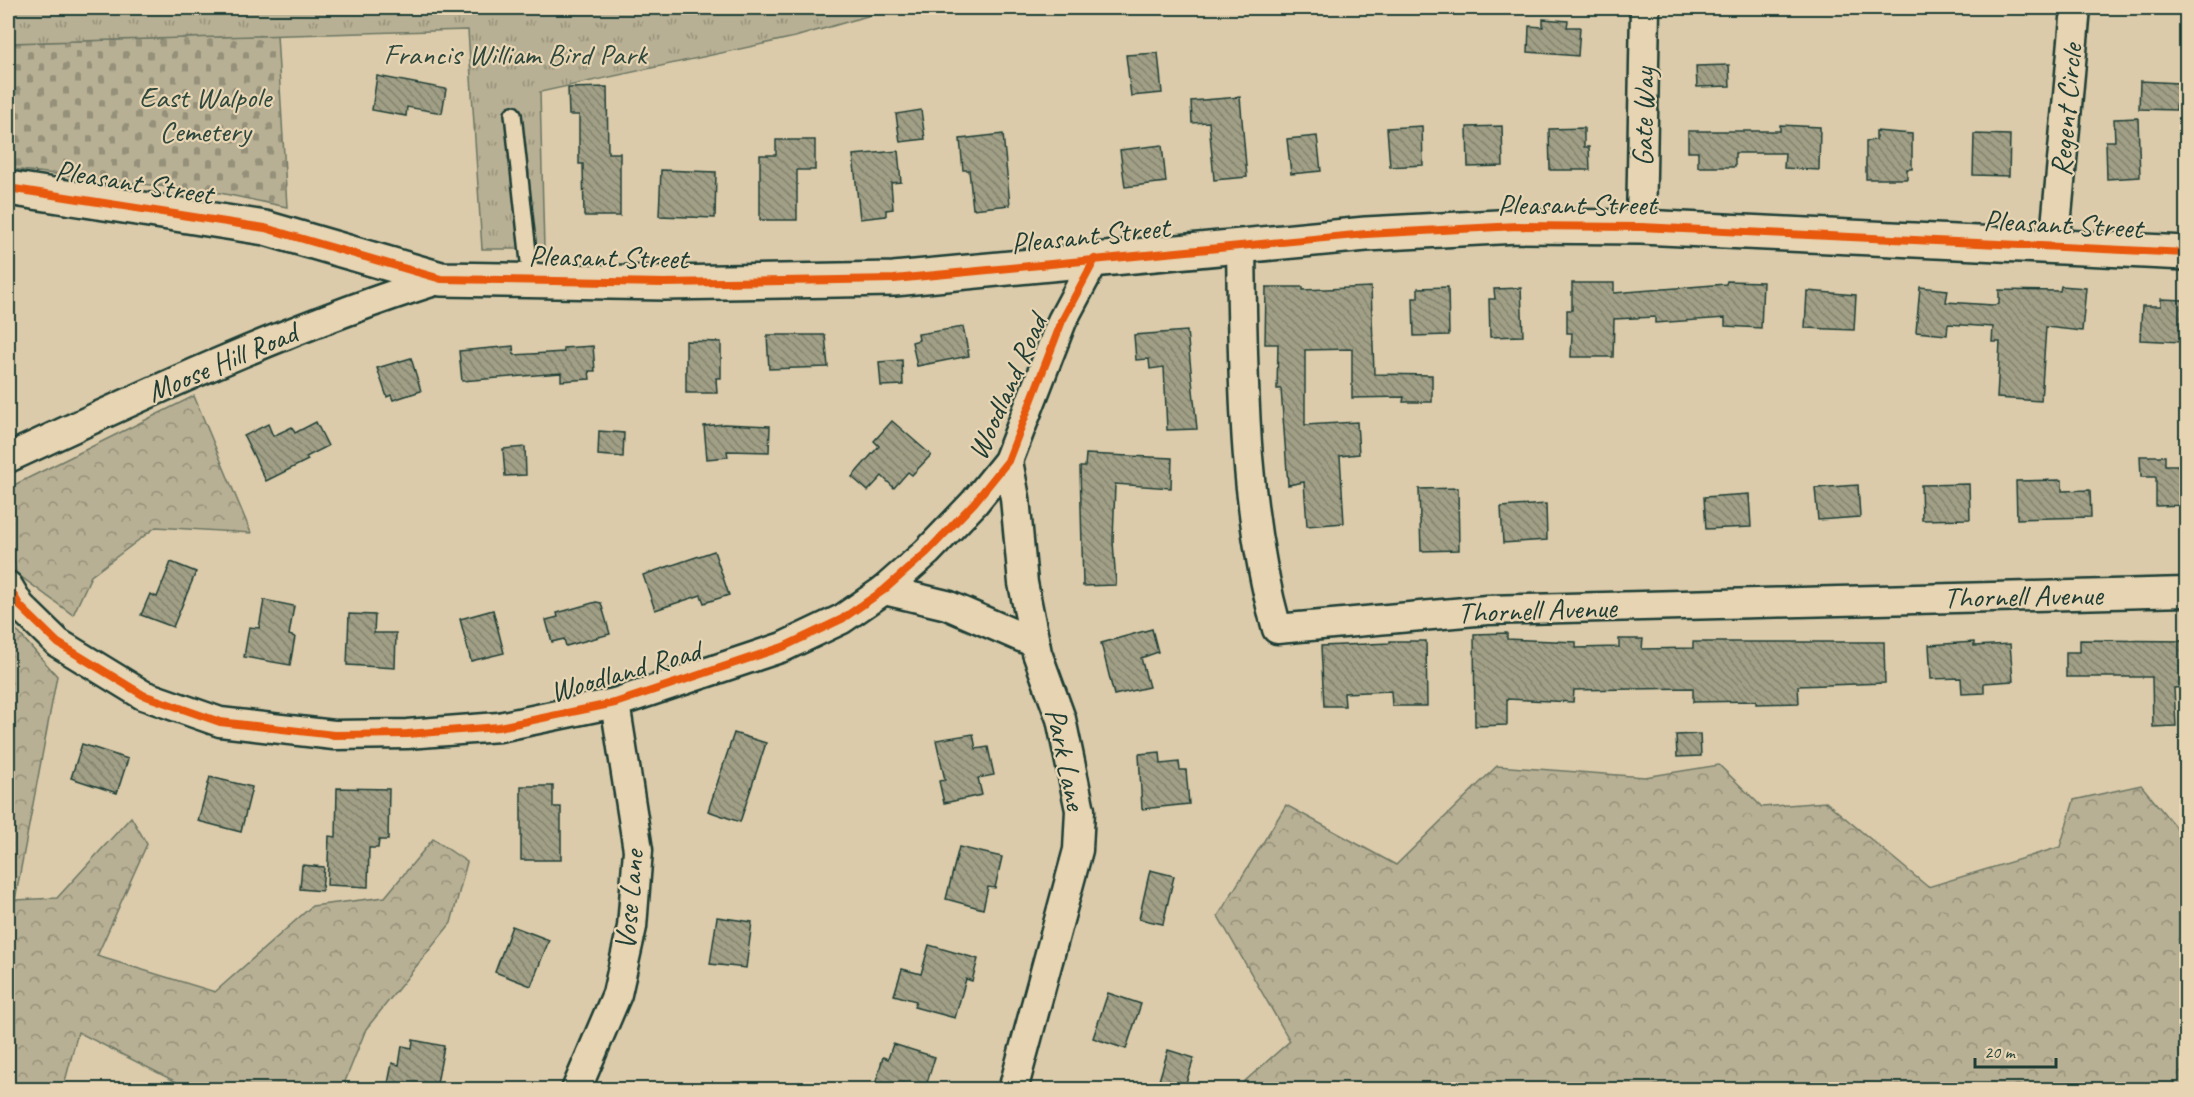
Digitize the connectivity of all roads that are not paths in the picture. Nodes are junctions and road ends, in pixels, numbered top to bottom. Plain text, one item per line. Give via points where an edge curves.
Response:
1 (1645, 8) edge
2 (2076, 8) edge
3 (513, 114) dead end
4 (8, 188) edge
5 (1641, 227) junction
6 (1241, 244) junction
7 (2054, 248) junction
8 (2187, 253) edge
9 (1095, 259) junction
10 (441, 279) junction
11 (531, 280) junction
12 (8, 458) edge
13 (1008, 461) junction
14 (8, 586) edge
15 (884, 590) junction
16 (2187, 592) edge
17 (1035, 643) junction
18 (615, 703) junction
19 (576, 1089) edge
20 (1013, 1089) edge

1 - 5 street, Gate Way
2 - 7 street, Regent Circle
3 - 11 lane
4 - 10 street, Pleasant Street via 265,228
5 - 6 street, Pleasant Street via 1517,226
5 - 7 street, Pleasant Street
6 - 9 street, Pleasant Street
6 - 16 street, Thornell Avenue via 1244,426 1263,579 1277,629 1487,610
7 - 8 street, Pleasant Street
9 - 11 street, Pleasant Street via 894,279 664,283
9 - 13 street, Woodland Road via 1062,321
10 - 11 street, Pleasant Street
10 - 12 street, Moose Hill Road via 281,335
13 - 15 street, Woodland Road via 927,552
13 - 17 street, Park Lane via 1023,583
14 - 18 street, Woodland Road via 20,606 58,643 143,695 219,722 334,735 407,734 499,727
15 - 17 street via 947,605
15 - 18 street, Woodland Road via 842,619 783,647
17 - 20 street, Park Lane via 1061,719 1080,810 1078,850
18 - 19 street, Vose Lane via 638,850 632,927 617,993

